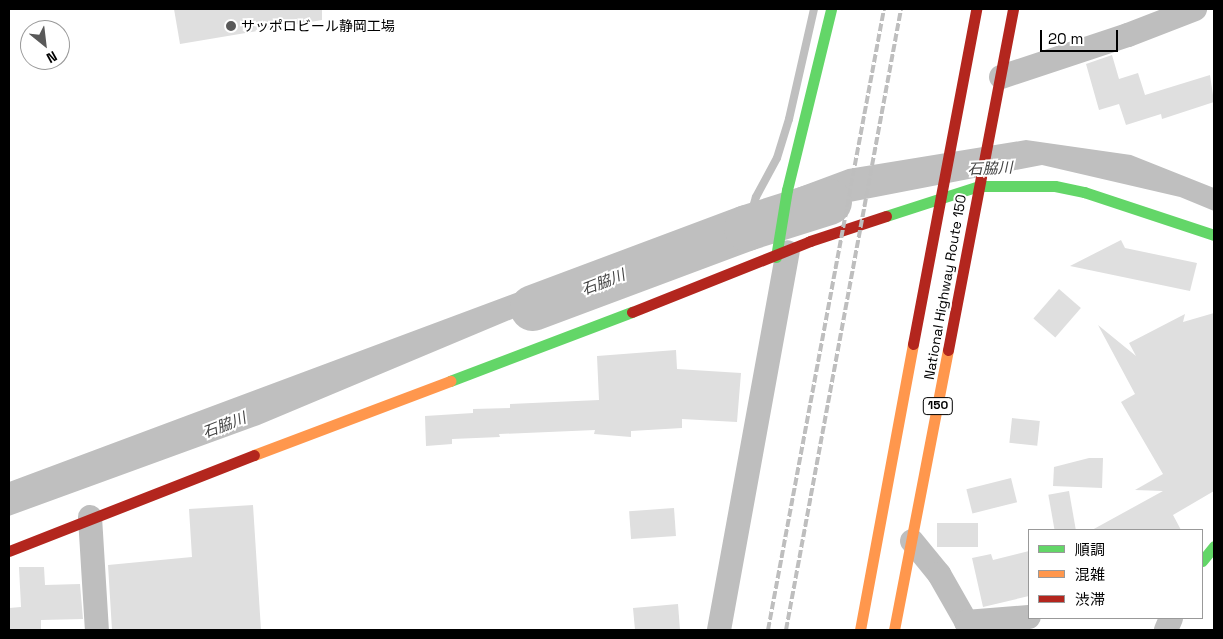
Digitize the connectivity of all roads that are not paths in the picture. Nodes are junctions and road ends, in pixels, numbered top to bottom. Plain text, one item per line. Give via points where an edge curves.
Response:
1 (831, 9) edge
2 (976, 9) edge
3 (1013, 9) edge
4 (1195, 9) edge
5 (1001, 77) junction
6 (979, 184) junction
7 (940, 194) junction
8 (1214, 235) edge
9 (782, 255) junction
10 (90, 516) junction
11 (912, 542) junction
12 (1214, 546) edge
13 (9, 551) edge
14 (1203, 560) edge
15 (1028, 617) edge
16 (968, 626) edge
17 (97, 630) edge
18 (719, 630) edge
19 (860, 630) edge
20 (894, 630) edge

1 - 9 main road via 787,190
2 - 7 main road, National Highway Route 150 / 150
3 - 5 main road, National Highway Route 150 / 150
4 - 5 street
5 - 6 main road, National Highway Route 150 / 150
6 - 7 main road
6 - 8 main road via 1055,186 1084,192
6 - 11 main road, National Highway Route 150 / 150
7 - 9 main road via 810,241
7 - 19 main road, National Highway Route 150 / 150
9 - 10 main road
9 - 18 street
10 - 13 main road
10 - 17 street
11 - 16 street via 939,574
11 - 20 main road, National Highway Route 150 / 150
12 - 14 main road
15 - 16 street

